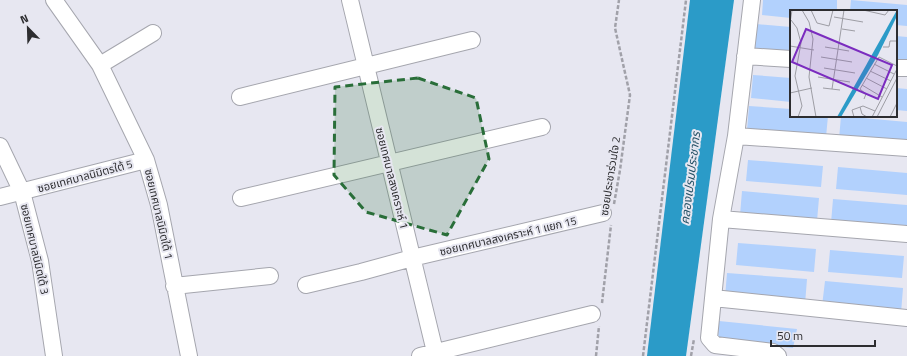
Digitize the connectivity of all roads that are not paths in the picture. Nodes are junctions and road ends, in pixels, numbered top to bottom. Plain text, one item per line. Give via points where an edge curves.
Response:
1 (54, 0) edge
2 (350, 0) edge
3 (752, 0) edge
4 (153, 33) dead end
5 (472, 40) dead end
6 (745, 56) junction
7 (790, 59) edge
8 (100, 64) junction
9 (366, 65) junction
10 (240, 97) dead end
11 (542, 127) dead end
12 (736, 136) junction
13 (0, 146) edge
14 (907, 148) edge
15 (146, 160) junction
16 (388, 164) junction
17 (22, 192) junction
18 (0, 197) edge
19 (242, 198) dead end
20 (609, 215) road end
21 (720, 219) junction
22 (907, 234) edge
23 (412, 258) junction
24 (270, 276) dead end
25 (306, 285) dead end
26 (174, 286) junction
27 (713, 298) junction
28 (597, 316) road end
29 (907, 318) edge
30 (430, 355) edge
31 (54, 356) edge
32 (189, 356) edge
33 (778, 356) edge

1 - 8 street, ซอยเทศบาลนิมิตใต้ 1
2 - 9 street, ซอยเทศบาลสงเคราะห์ 1
3 - 6 street
4 - 8 street
5 - 9 street
6 - 7 street
6 - 12 street
8 - 15 street, ซอยเทศบาลนิมิตใต้ 1
9 - 10 street
9 - 16 street, ซอยเทศบาลสงเคราะห์ 1
11 - 16 street
12 - 14 street
12 - 21 street
13 - 17 street, ซอยเทศบาลนิมิตใต้ 3
15 - 17 street, ซอยเทศบาลนิมิตรใต้ 5
15 - 26 street, ซอยเทศบาลนิมิตใต้ 1 via 159,205
16 - 19 street
16 - 23 street, ซอยเทศบาลสงเคราะห์ 1
17 - 18 street, ซอยเทศบาลนิมิตรใต้ 5
17 - 31 street, ซอยเทศบาลนิมิตใต้ 3 via 40,261
20 - 23 street, ซอยเทศบาลสงเคราะห์ 1 แยก 15
21 - 22 street
21 - 27 street
23 - 25 street, ซอยเทศบาลสงเคราะห์ 1 แยก 15
23 - 30 street, ซอยเทศบาลสงเคราะห์ 1
24 - 26 street
26 - 32 street, ซอยเทศบาลนิมิตใต้ 1
27 - 29 street
27 - 33 street via 709,338 715,345 773,352
28 - 30 street

